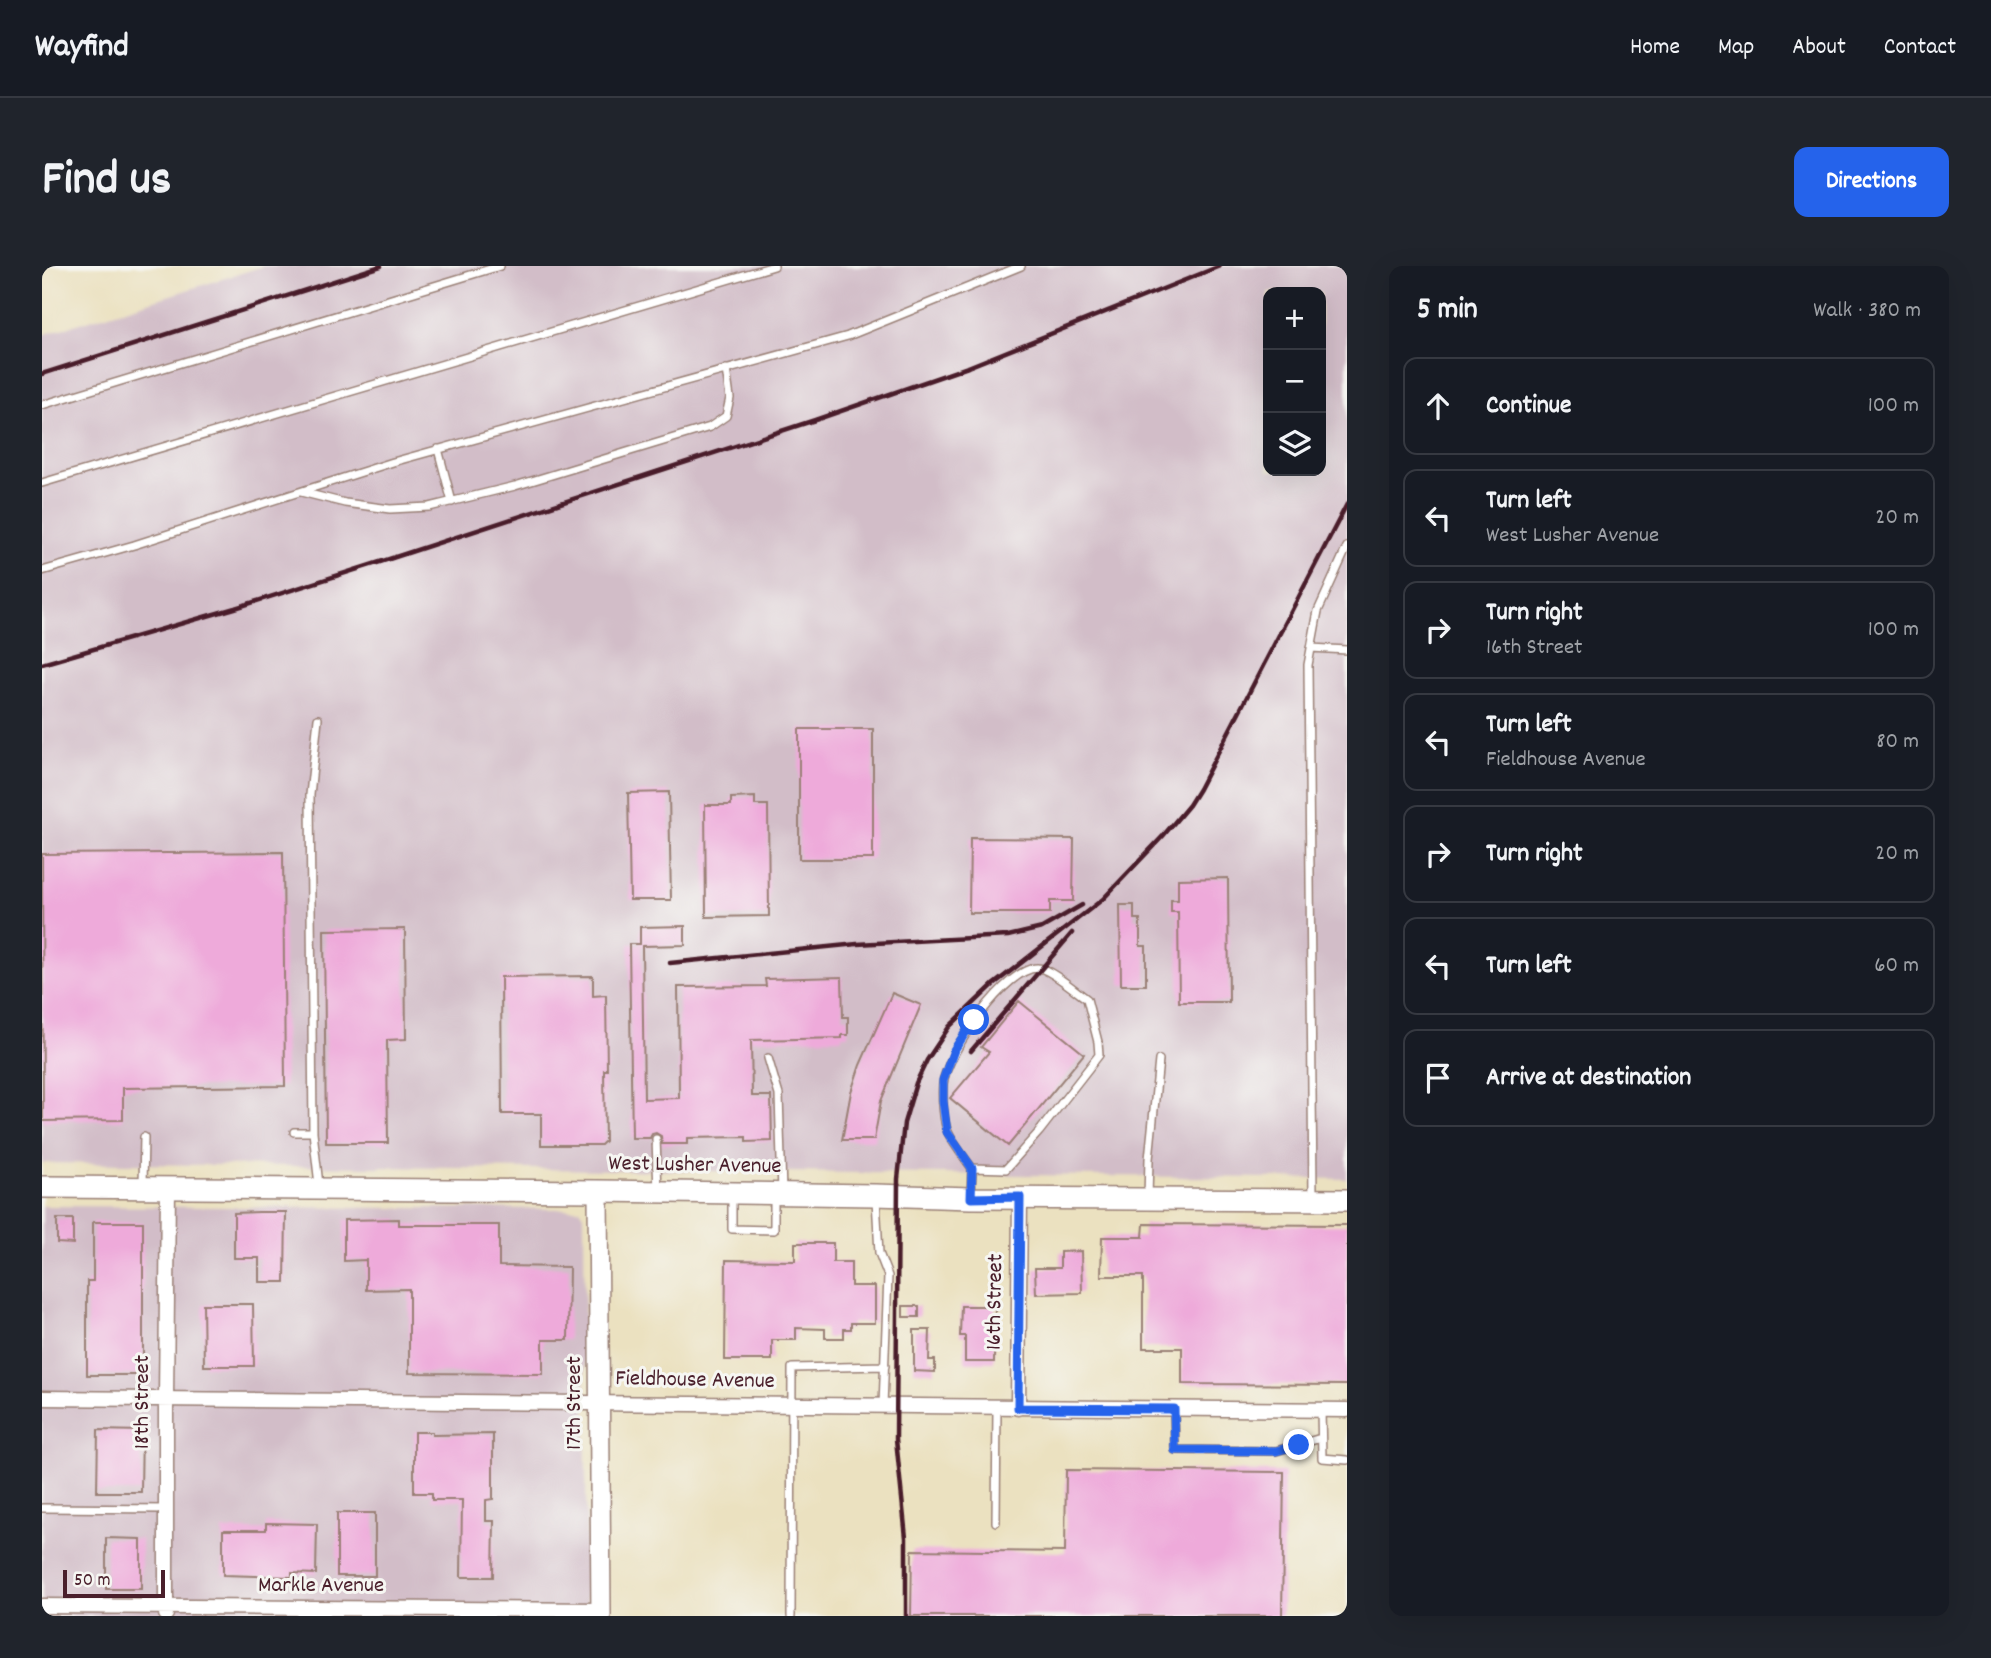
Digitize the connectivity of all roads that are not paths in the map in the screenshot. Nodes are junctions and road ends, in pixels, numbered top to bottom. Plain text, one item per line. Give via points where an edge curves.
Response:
1 (500, 266) edge
2 (774, 266) edge
3 (1021, 266) edge
4 (726, 369) junction
5 (42, 405) edge
6 (438, 449) junction
7 (42, 483) edge
8 (300, 492) junction
9 (452, 502) junction
10 (1347, 547) edge
11 (42, 570) edge
12 (1311, 648) junction
13 (1347, 650) edge
14 (318, 719) dead end
15 (768, 1058) dead end
16 (1159, 1060) dead end
17 (294, 1132) dead end
18 (313, 1132) junction
19 (144, 1137) dead end
20 (656, 1139) dead end
21 (972, 1168) junction
22 (42, 1187) edge
23 (143, 1188) junction
24 (168, 1188) junction
25 (320, 1189) junction
26 (598, 1191) junction
27 (658, 1191) junction
28 (732, 1192) junction
29 (778, 1193) junction
30 (875, 1195) junction
31 (1020, 1197) junction
32 (971, 1198) junction
33 (1148, 1199) junction
34 (1313, 1200) junction
35 (1347, 1200) edge
36 (885, 1366) junction
37 (42, 1398) edge
38 (166, 1400) junction
39 (600, 1403) junction
40 (791, 1405) junction
41 (883, 1406) junction
42 (997, 1408) junction
43 (1018, 1408) junction
44 (1174, 1409) junction
45 (1321, 1410) junction
46 (1347, 1410) edge
47 (1321, 1438) junction
48 (1347, 1460) edge
49 (42, 1508) edge
50 (166, 1509) junction
51 (996, 1522) dead end
52 (42, 1606) edge
53 (166, 1612) edge
54 (303, 1612) edge
55 (366, 1612) edge
56 (601, 1613) edge
57 (791, 1616) edge

1 - 5 lane
2 - 7 lane
3 - 4 lane via 848,336
4 - 6 lane
4 - 9 lane via 730,398 726,416 710,427
6 - 8 lane
6 - 9 lane
8 - 9 lane via 390,509
8 - 11 lane
10 - 12 lane via 1318,611
12 - 13 lane
12 - 34 lane
14 - 18 lane via 310,795
15 - 29 lane via 779,1095
16 - 33 lane
17 - 18 lane
18 - 25 lane
19 - 23 lane
20 - 27 lane
21 - 21 lane via 1006,1169 1099,1055 1087,999 1042,968 1029,968 1000,990 954,1050 943,1080 947,1132
21 - 32 lane
22 - 23 main road, West Lusher Avenue
23 - 24 main road, West Lusher Avenue
24 - 25 main road, West Lusher Avenue
24 - 38 street, 18th Street
25 - 26 main road, West Lusher Avenue
26 - 27 main road, West Lusher Avenue
26 - 39 street, 17th Street
27 - 28 main road, West Lusher Avenue
28 - 29 main road, West Lusher Avenue
28 - 29 lane via 732,1229 774,1230
29 - 30 main road, West Lusher Avenue
30 - 32 main road, West Lusher Avenue
30 - 36 lane via 879,1252 888,1276
31 - 32 main road, West Lusher Avenue
31 - 33 main road, West Lusher Avenue
31 - 43 street, 16th Street
33 - 34 main road, West Lusher Avenue
34 - 35 main road, West Lusher Avenue
36 - 40 lane via 792,1368
36 - 41 lane
37 - 38 street, Fieldhouse Avenue
38 - 39 street, Fieldhouse Avenue
38 - 50 street, 18th Street
39 - 40 street, Fieldhouse Avenue
39 - 56 street, 17th Street
40 - 41 street, Fieldhouse Avenue
40 - 57 lane
41 - 42 street, Fieldhouse Avenue
42 - 43 street, Fieldhouse Avenue
42 - 51 lane
43 - 44 street, Fieldhouse Avenue
44 - 45 street, Fieldhouse Avenue
44 - 47 lane via 1175,1450 1276,1451
45 - 46 street, Fieldhouse Avenue
45 - 47 lane
47 - 48 lane via 1322,1458
49 - 50 lane
50 - 53 street, 18th Street
52 - 53 street, Markle Avenue
53 - 54 street, Markle Avenue
54 - 55 street, Markle Avenue
55 - 56 street, Markle Avenue

